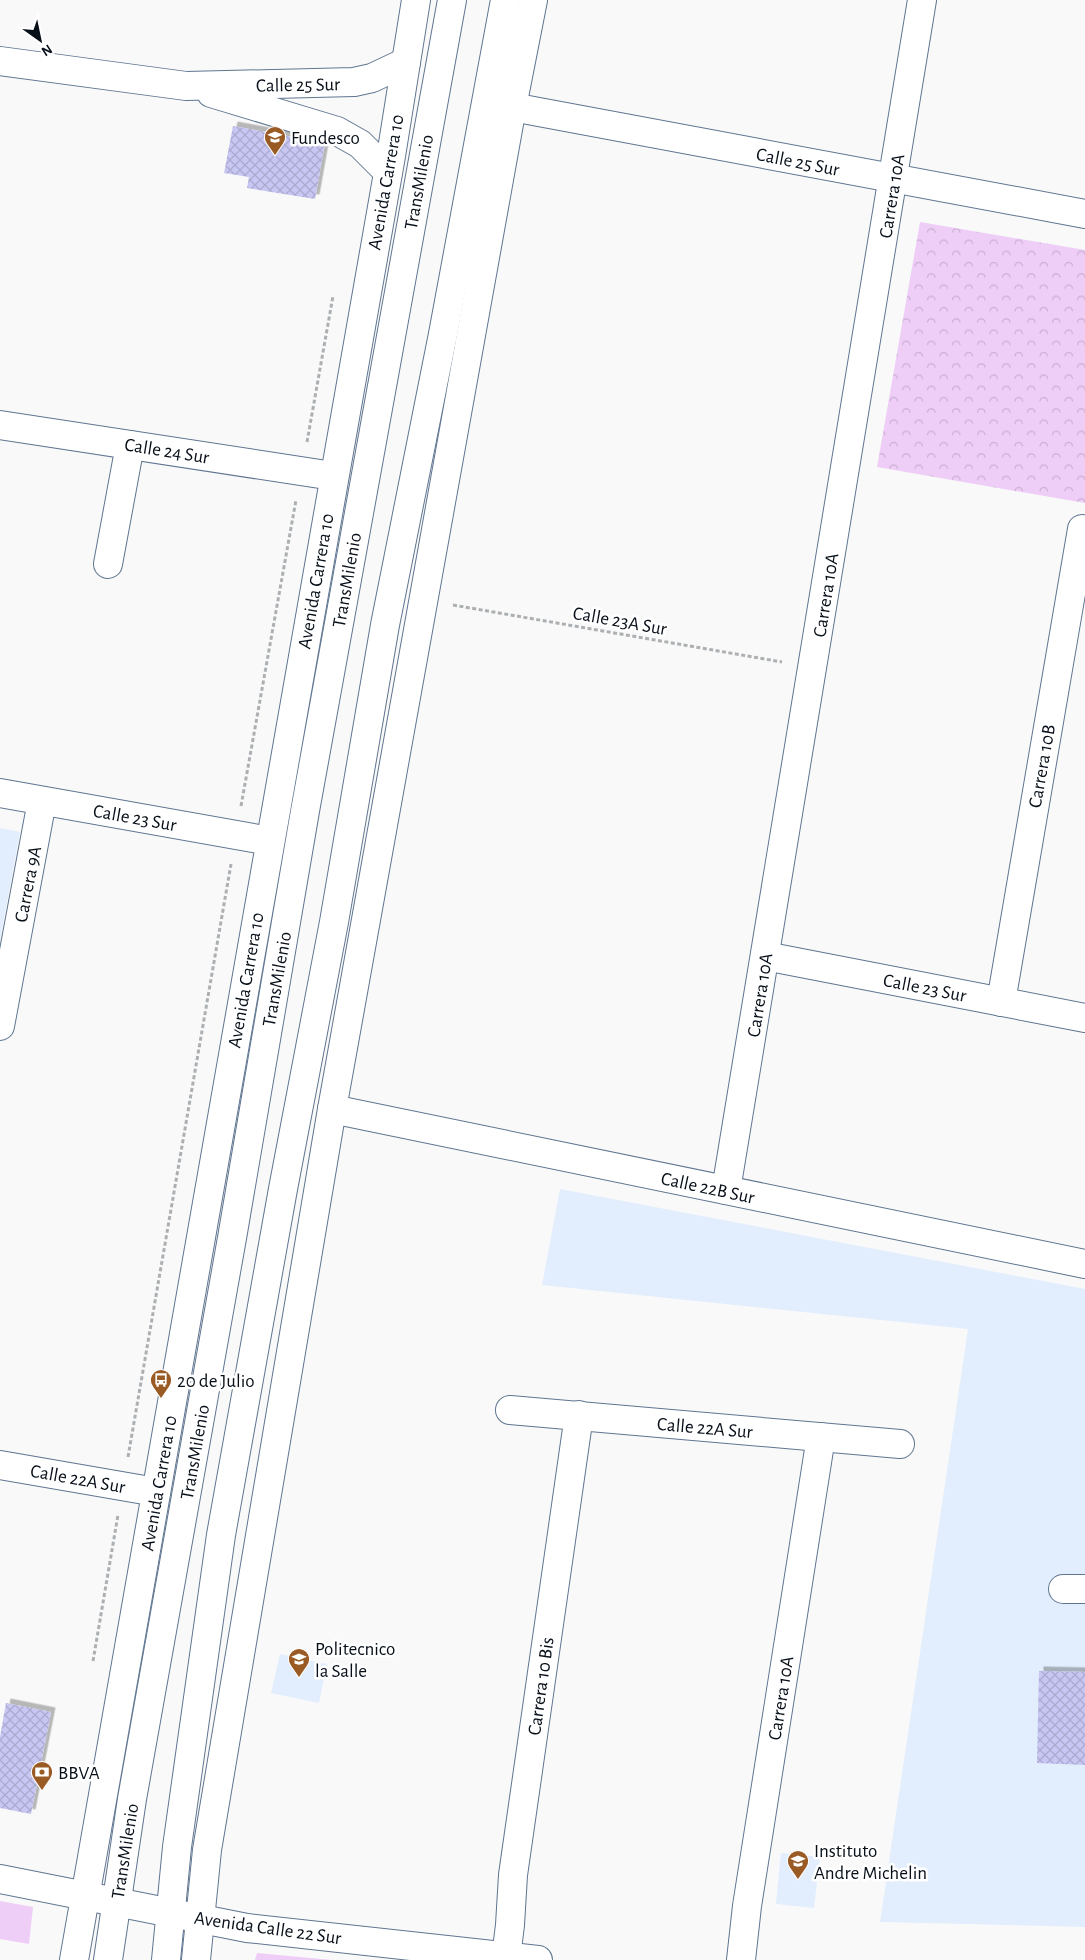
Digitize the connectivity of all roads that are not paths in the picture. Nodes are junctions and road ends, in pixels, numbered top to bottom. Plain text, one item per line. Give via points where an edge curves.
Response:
1 (416, 0) edge
2 (452, 0) edge
3 (505, 0) edge
4 (533, 0) edge
5 (922, 0) edge
6 (0, 61) edge
7 (406, 62) junction
8 (186, 86) junction
9 (512, 108) junction
10 (388, 172) junction
11 (894, 179) junction
12 (1085, 214) edge
13 (0, 425) edge
14 (130, 445) junction
15 (333, 476) junction
16 (1083, 530) edge
17 (108, 564) dead end
18 (0, 793) edge
19 (42, 800) junction
20 (270, 841) junction
21 (765, 956) junction
22 (1001, 1002) junction
23 (1085, 1018) edge
24 (0, 1026) edge
25 (332, 1109) junction
26 (726, 1190) junction
27 (1085, 1264) edge
28 (510, 1410) dead end
29 (579, 1416) junction
30 (821, 1437) junction
31 (900, 1444) dead end
32 (0, 1465) edge
33 (156, 1492) junction
34 (0, 1879) edge
35 (86, 1896) junction
36 (116, 1902) junction
37 (171, 1913) junction
38 (200, 1918) junction
39 (506, 1957) junction
40 (74, 1960) edge
41 (108, 1960) edge
42 (166, 1960) edge
43 (196, 1960) edge
44 (538, 1960) edge
45 (741, 1960) edge

1 - 7 street, Avenida Carrera 10
2 - 36 street, TransMilenio via 305,811
3 - 37 street via 385,625 223,1526 197,1694
4 - 9 street
5 - 11 street, Carrera 10A
6 - 8 street, Calle 25 Sur
7 - 8 street, Calle 25 Sur via 372,78 354,82
7 - 10 street, Avenida Carrera 10
8 - 10 street, Calle 25 Sur via 337,131 360,144
9 - 11 street, Calle 25 Sur
9 - 25 street
10 - 15 street, Avenida Carrera 10
11 - 12 street, Calle 25 Sur
11 - 21 street, Carrera 10A
13 - 14 street, Calle 24 Sur
14 - 15 street, Calle 24 Sur
14 - 17 street
15 - 20 street, Avenida Carrera 10
16 - 22 street, Carrera 10B
18 - 19 street, Calle 23 Sur
19 - 20 street, Calle 23 Sur
19 - 24 street, Carrera 9A
20 - 33 street, Avenida Carrera 10
21 - 22 street, Calle 23 Sur
21 - 26 street, Carrera 10A
22 - 23 street, Calle 23 Sur
25 - 26 street, Calle 22B Sur
25 - 38 street via 207,1850
26 - 27 street, Calle 22B Sur
28 - 29 street, Calle 22A Sur
29 - 30 street, Calle 22A Sur
29 - 39 street, Carrera 10 Bis via 513,1875
30 - 31 street, Calle 22A Sur
30 - 45 street, Carrera 10A
32 - 33 street, Calle 22A Sur
33 - 35 street, Avenida Carrera 10
34 - 35 street, Avenida Calle 22 Sur
35 - 36 street, Avenida Calle 22 Sur
35 - 40 street, Avenida Carrera 10
36 - 37 street, Avenida Calle 22 Sur
36 - 41 street, TransMilenio
37 - 38 street, Avenida Calle 22 Sur
37 - 42 street
38 - 39 street, Avenida Calle 22 Sur via 247,1928
38 - 43 street
39 - 44 street, Avenida Calle 22 Sur

